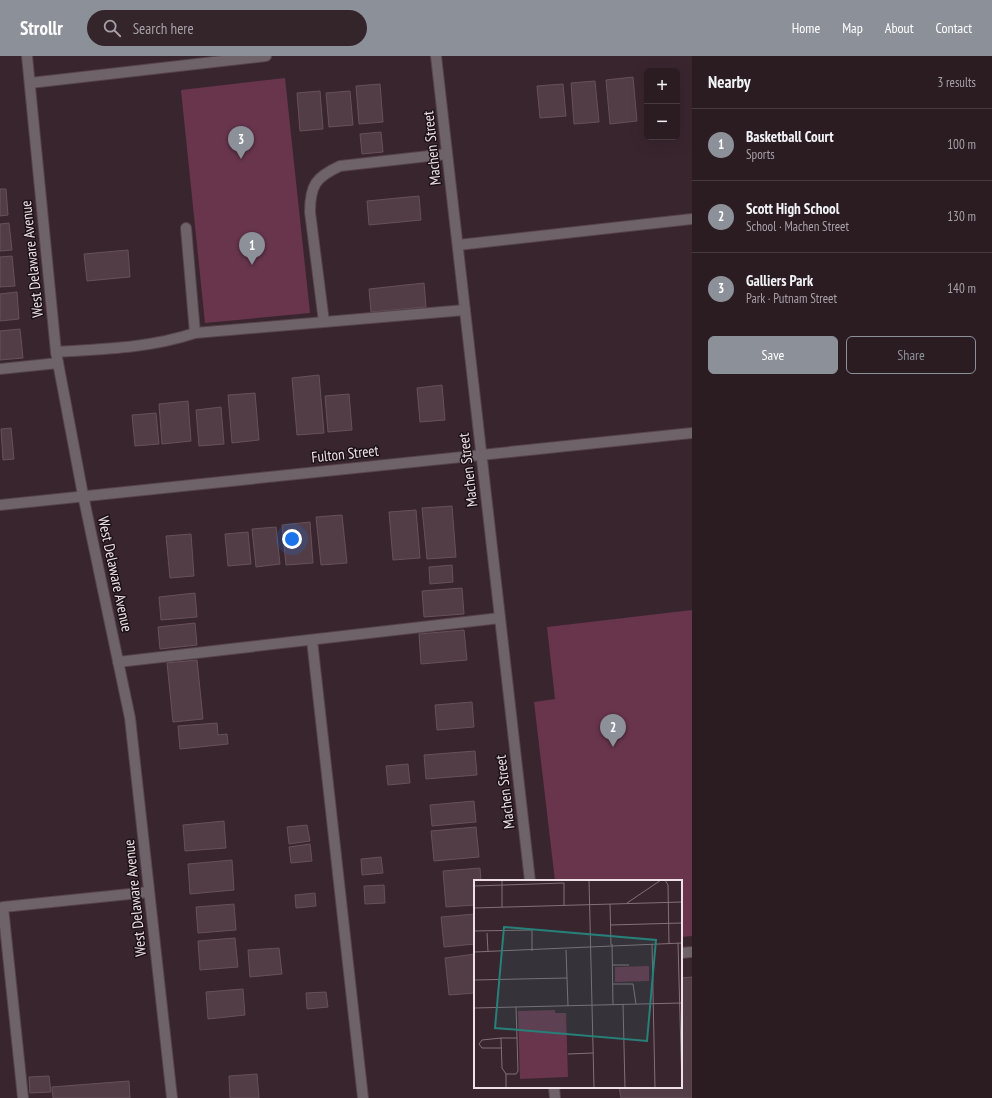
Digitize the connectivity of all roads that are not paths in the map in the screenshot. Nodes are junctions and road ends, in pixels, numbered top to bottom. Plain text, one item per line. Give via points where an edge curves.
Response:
1 (26, 56) edge
2 (266, 56) edge
3 (436, 56) edge
4 (30, 82) junction
5 (448, 154) junction
6 (692, 219) edge
7 (186, 228) dead end
8 (458, 245) junction
9 (465, 310) junction
10 (324, 322) junction
11 (195, 333) junction
12 (57, 357) junction
13 (0, 369) edge
14 (692, 433) edge
15 (482, 456) junction
16 (83, 495) junction
17 (0, 505) edge
18 (500, 618) junction
19 (312, 640) junction
20 (118, 662) junction
21 (530, 880) edge
22 (149, 892) junction
23 (692, 952) edge
24 (682, 953) edge
25 (554, 1088) edge
26 (23, 1098) edge
27 (172, 1098) edge
28 (363, 1098) edge
29 (555, 1098) edge

1 - 4 street, West Delaware Avenue
2 - 4 street
3 - 5 street, Machen Street
4 - 12 street, West Delaware Avenue
5 - 8 street, Machen Street
5 - 10 street via 340,166 324,173 314,185 310,195 310,212
6 - 8 street
7 - 11 street
8 - 9 street, Machen Street
9 - 10 street
9 - 15 street, Machen Street
10 - 11 street
11 - 12 street via 176,339
12 - 13 street
12 - 16 street, West Delaware Avenue
14 - 15 street, Fulton Street
15 - 16 street, Fulton Street
15 - 18 street, Machen Street
16 - 17 street, Fulton Street
16 - 20 street, West Delaware Avenue
18 - 19 street
18 - 21 street, Machen Street
19 - 20 street
19 - 28 street
20 - 22 street, West Delaware Avenue via 130,718
22 - 26 street via 3,908
22 - 27 street, West Delaware Avenue
23 - 24 street
25 - 29 street

